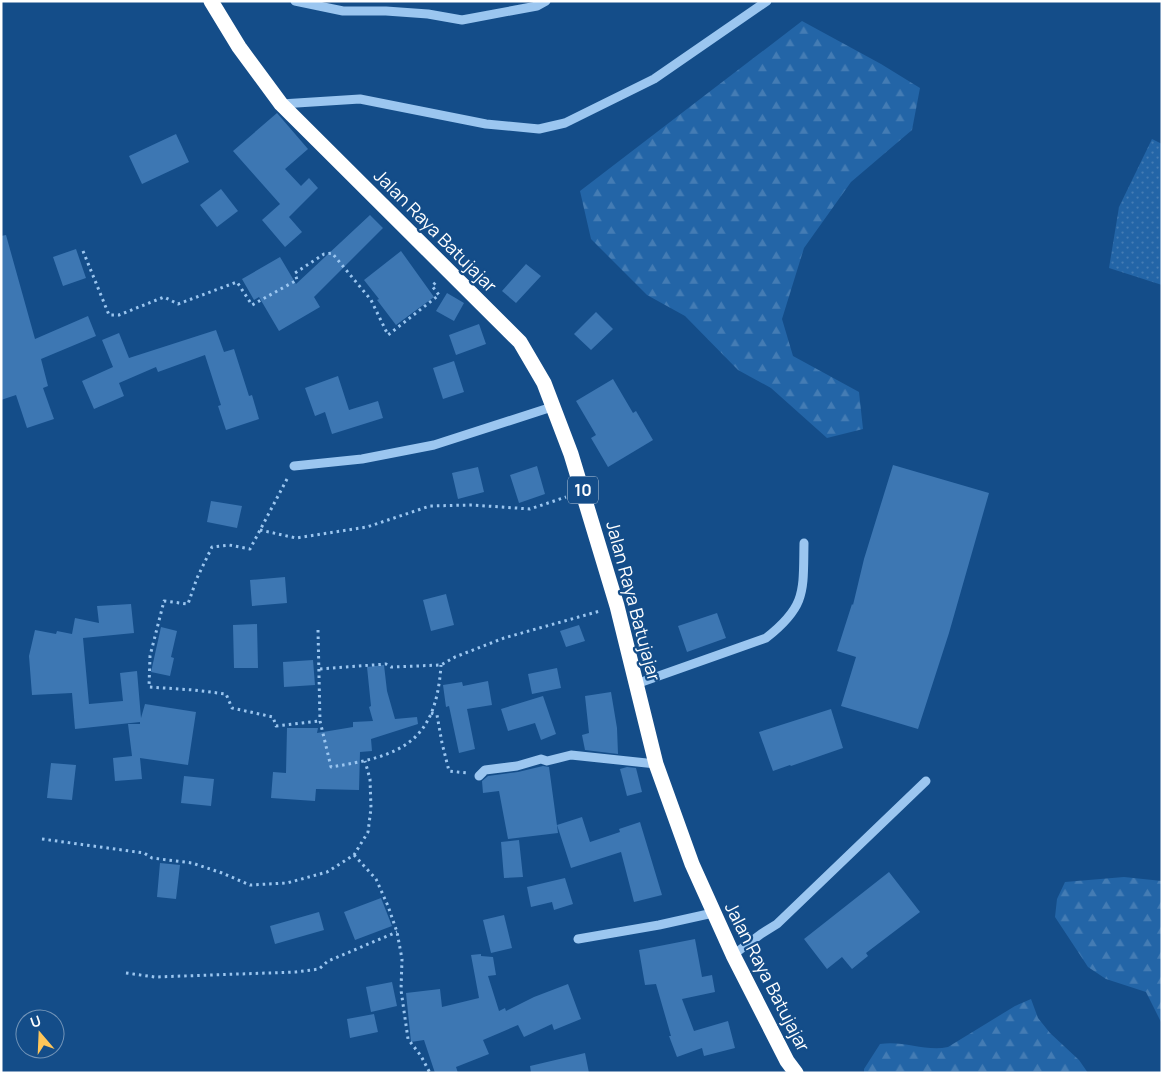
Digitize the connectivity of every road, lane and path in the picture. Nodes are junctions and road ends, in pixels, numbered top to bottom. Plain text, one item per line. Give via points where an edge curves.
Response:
1 (211, 1) edge
2 (294, 1) edge
3 (341, 1) edge
4 (546, 1) edge
5 (767, 1) edge
6 (343, 11) junction
7 (281, 104) junction
8 (83, 251) dead end
9 (432, 286) dead end
10 (555, 406) junction
11 (294, 466) joint
12 (583, 491) junction
13 (260, 530) junction
14 (804, 543) dead end
15 (617, 606) junction
16 (318, 630) dead end
17 (441, 666) junction
18 (320, 669) junction
19 (636, 684) junction
20 (431, 712) junction
21 (320, 721) junction
22 (365, 761) junction
23 (656, 764) junction
24 (479, 776) joint
25 (926, 781) dead end
26 (42, 839) dead end
27 (354, 855) junction
28 (713, 913) junction
29 (397, 932) junction
30 (578, 939) dead end
31 (733, 955) junction
32 (126, 973) dead end
33 (430, 1073) edge
34 (796, 1073) edge

1 - 7 highway, Jalan Raya Batujajar / 10 via 239,47
2 - 6 street
3 - 6 street
4 - 6 street via 537,6 462,20 419,14
5 - 7 street via 654,79 565,123 539,129 486,124 360,99
7 - 10 highway, Jalan Raya Batujajar / 10 via 520,342
8 - 9 path via 109,315 119,315 164,297 178,304 237,282 252,305 296,280 296,273 324,254 332,253 371,300 388,335 440,295
10 - 11 street via 434,446 362,459
10 - 12 highway, Jalan Raya Batujajar / 10
11 - 13 path
12 - 13 path via 530,510 472,505 430,506 329,534 296,538
12 - 15 highway, Jalan Raya Batujajar / 10
13 - 21 path via 250,549 229,545 212,547 188,604 164,601 150,656 149,688 226,694 232,708 273,717 276,726
14 - 19 street via 804,582 799,601 782,626 766,638
15 - 17 path via 504,638 455,657
15 - 19 highway, Jalan Raya Batujajar / 10
16 - 18 path
17 - 18 path via 391,668 386,664
17 - 20 path via 440,684
18 - 21 path
19 - 23 highway, Jalan Raya Batujajar / 10
20 - 22 path via 410,743 390,754
20 - 24 path via 437,715 449,771
21 - 22 path via 331,767
22 - 27 path via 370,779 371,808 368,832
23 - 24 street via 571,755 485,770
23 - 28 highway, Jalan Raya Batujajar / 10
25 - 31 street via 777,924
26 - 27 path via 192,863 250,885 287,883 327,872
27 - 29 path via 376,879
28 - 30 street
28 - 31 highway, Jalan Raya Batujajar / 10
29 - 32 path via 328,961 319,969 156,976
29 - 33 path via 408,1039
31 - 34 highway, Jalan Raya Batujajar / 10

